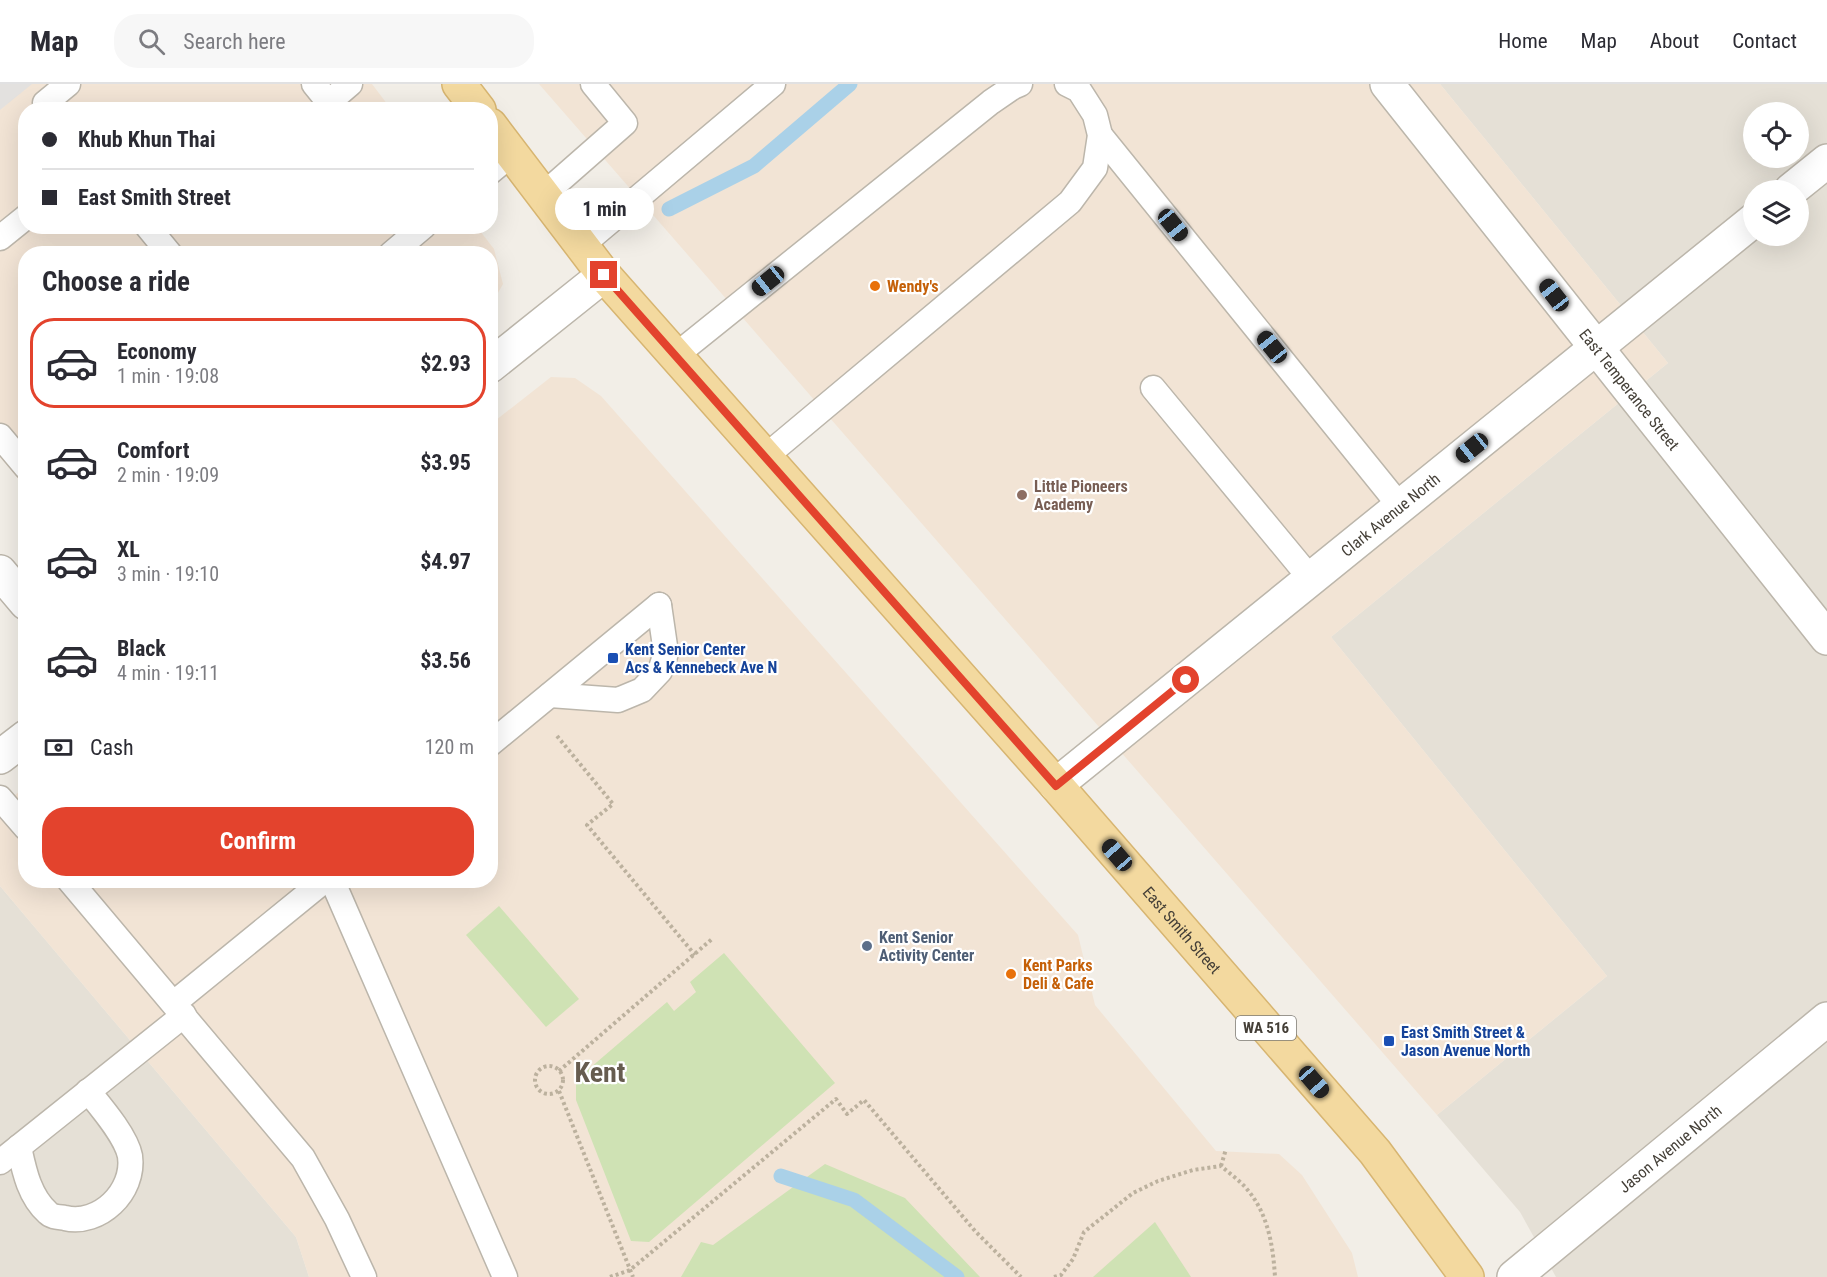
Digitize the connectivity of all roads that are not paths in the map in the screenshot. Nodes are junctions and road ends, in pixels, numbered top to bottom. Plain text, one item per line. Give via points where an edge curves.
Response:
1 (68, 84) edge
2 (350, 84) edge
3 (459, 84) edge
4 (593, 84) edge
5 (772, 84) edge
6 (1020, 84) edge
7 (1067, 84) edge
8 (1387, 84) edge
9 (326, 99) edge
10 (51, 102) edge
11 (473, 102) edge
12 (1100, 135) junction
13 (1827, 161) edge
14 (502, 163) edge
15 (1803, 180) edge
16 (543, 195) junction
17 (18, 223) edge
18 (1743, 229) edge
19 (415, 234) edge
20 (0, 238) edge
21 (582, 245) junction
22 (400, 246) edge
23 (604, 275) junction
24 (1596, 348) junction
25 (675, 356) junction
26 (498, 360) edge
27 (1153, 388) dead end
28 (0, 436) edge
29 (765, 456) junction
30 (18, 457) edge
31 (1400, 506) junction
32 (0, 572) edge
33 (1311, 579) junction
34 (18, 593) edge
35 (1822, 622) edge
36 (542, 702) junction
37 (498, 738) edge
38 (18, 743) edge
39 (0, 757) edge
40 (1056, 786) junction
41 (0, 798) edge
42 (18, 819) edge
43 (76, 888) edge
44 (316, 888) edge
45 (336, 888) edge
46 (179, 1009) junction
47 (1827, 1018) edge
48 (88, 1091) junction
49 (19, 1147) junction
50 (0, 1162) edge
51 (364, 1277) edge
52 (506, 1277) edge
53 (1467, 1277) edge
54 (1514, 1277) edge

1 - 10 lane
2 - 9 lane
3 - 11 main road
4 - 16 lane via 625,123
5 - 21 lane
6 - 25 lane via 991,102
7 - 12 lane via 1079,90 1095,115
8 - 24 street, East Temperance Street
12 - 29 lane via 1095,168 1070,202
12 - 31 lane
13 - 15 street
14 - 16 main road, East Smith Street / WA 516
16 - 21 main road, East Smith Street / WA 516
17 - 20 lane
18 - 24 street, Clark Avenue North
19 - 22 lane
21 - 23 main road, East Smith Street / WA 516
23 - 25 main road, East Smith Street / WA 516
23 - 26 street
24 - 31 street, Clark Avenue North
24 - 35 street, East Temperance Street
25 - 29 main road, East Smith Street / WA 516
27 - 33 lane
28 - 30 lane
29 - 40 main road, East Smith Street / WA 516
31 - 33 street, Clark Avenue North
32 - 34 street
33 - 40 street, Clark Avenue North
36 - 36 lane via 618,700 642,690 660,671 666,654 659,605
36 - 37 lane
38 - 39 street
40 - 53 main road, East Smith Street / WA 516 via 1374,1152
41 - 42 lane
43 - 46 lane
44 - 46 lane
45 - 52 lane
46 - 48 lane
46 - 51 lane via 303,1158
47 - 54 street, Jason Avenue North
48 - 49 lane
48 - 49 lane via 115,1126 130,1155 129,1178 113,1204 90,1219 49,1215 34,1197
49 - 50 lane

